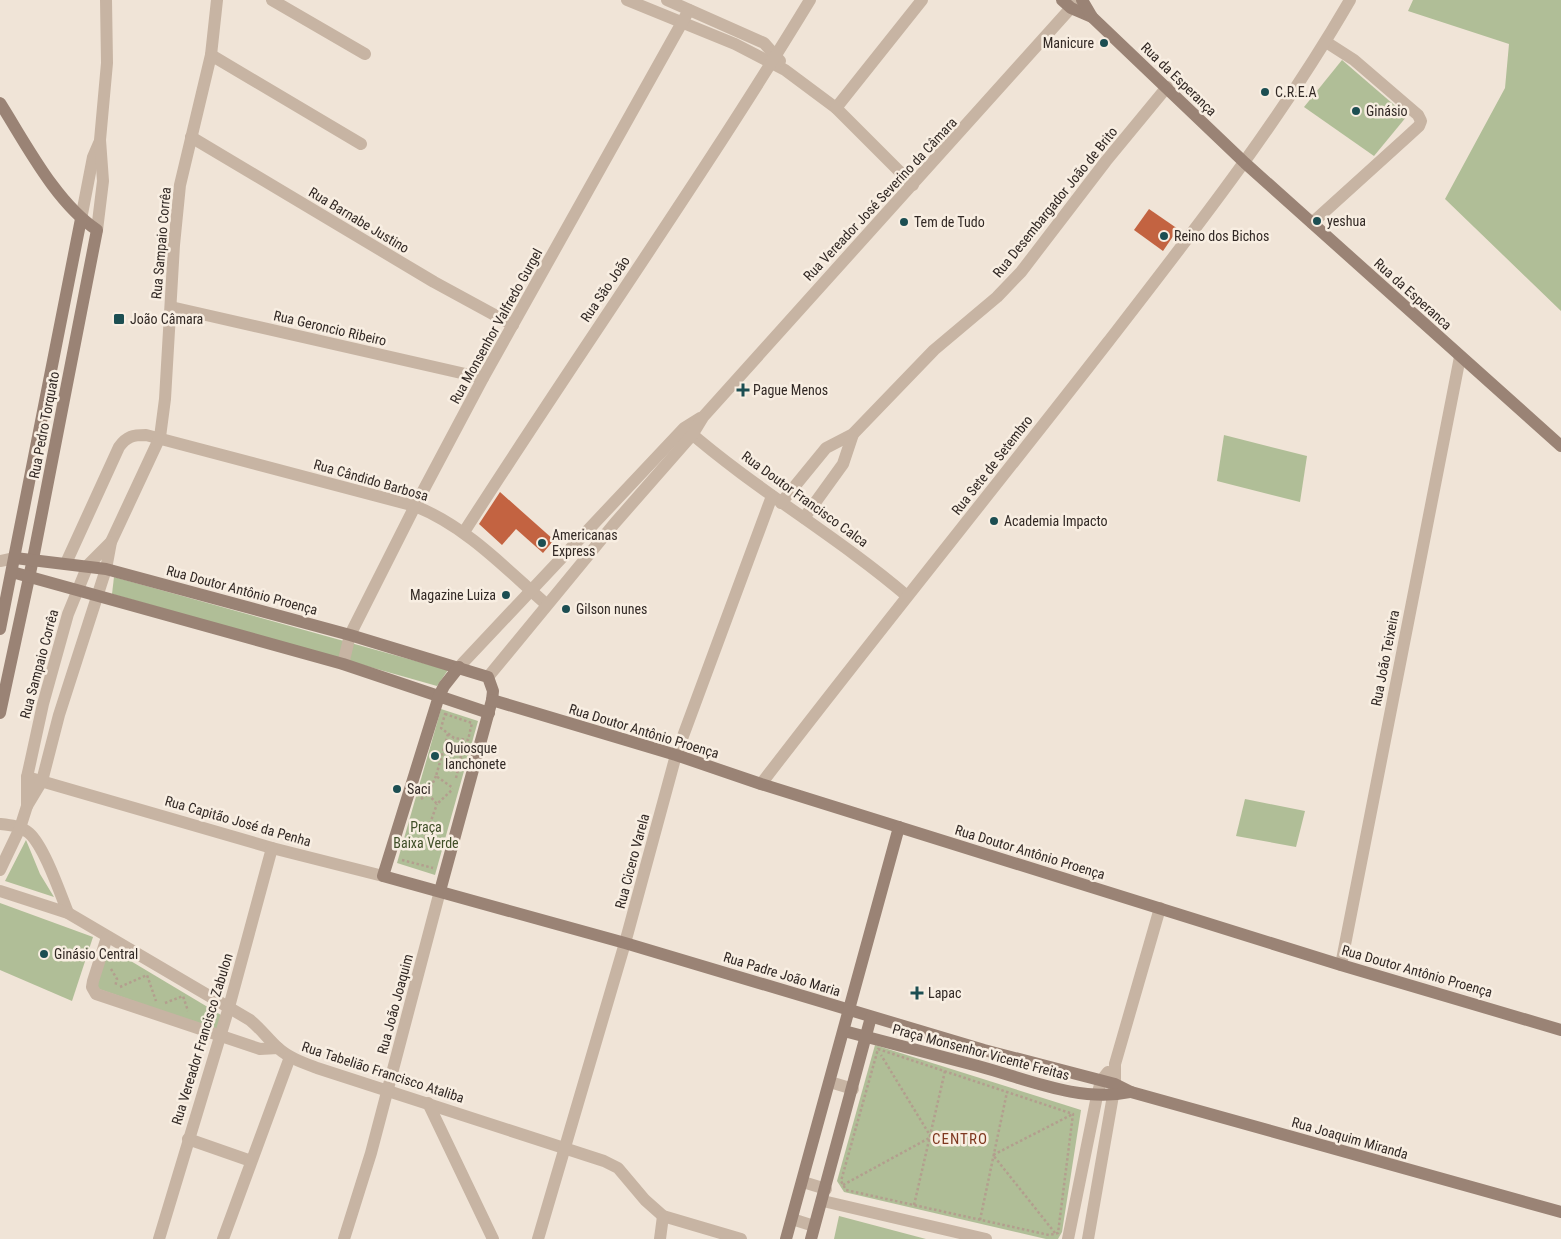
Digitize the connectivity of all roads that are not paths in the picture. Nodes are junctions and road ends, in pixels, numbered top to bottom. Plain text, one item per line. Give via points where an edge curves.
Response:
1 (106, 0) edge
2 (217, 0) edge
3 (272, 0) edge
4 (627, 0) edge
5 (667, 0) edge
6 (810, 0) edge
7 (922, 0) edge
8 (1082, 0) edge
9 (1350, 0) edge
10 (1070, 3) edge
11 (689, 10) junction
12 (1092, 17) junction
13 (683, 23) junction
14 (1326, 42) junction
15 (365, 54) dead end
16 (211, 55) junction
17 (774, 60) junction
18 (1167, 87) junction
19 (1, 106) edge
20 (836, 108) junction
21 (191, 137) junction
22 (100, 140) junction
23 (361, 144) dead end
24 (1245, 163) junction
25 (913, 185) junction
26 (80, 219) junction
27 (1312, 223) junction
28 (96, 230) junction
29 (171, 307) junction
30 (513, 325) junction
31 (1460, 357) junction
32 (483, 378) junction
33 (688, 431) junction
34 (853, 434) junction
35 (160, 438) junction
36 (1561, 446) edge
37 (777, 499) junction
38 (416, 506) junction
39 (602, 514) junction
40 (804, 518) junction
41 (614, 524) junction
42 (464, 532) junction
43 (111, 542) junction
44 (15, 558) junction
45 (33, 559) junction
46 (0, 561) edge
47 (66, 562) junction
48 (88, 565) junction
49 (0, 566) edge
50 (106, 569) junction
51 (12, 572) junction
52 (29, 575) junction
53 (77, 588) junction
54 (530, 591) junction
55 (98, 594) junction
56 (908, 596) junction
57 (546, 604) junction
58 (0, 629) edge
59 (350, 635) junction
60 (6, 660) edge
61 (343, 664) junction
62 (459, 667) junction
63 (488, 677) junction
64 (439, 696) junction
65 (492, 700) junction
66 (489, 713) junction
67 (0, 714) edge
68 (676, 755) junction
69 (28, 777) junction
70 (42, 782) junction
71 (761, 784) junction
72 (27, 806) junction
73 (0, 824) edge
74 (20, 828) junction
75 (899, 828) junction
76 (272, 848) junction
77 (0, 870) edge
78 (384, 876) junction
79 (440, 891) junction
80 (0, 892) edge
81 (1160, 908) junction
82 (68, 913) junction
83 (107, 937) junction
84 (625, 943) junction
85 (1341, 965) junction
86 (229, 1007) junction
87 (849, 1010) junction
88 (871, 1017) junction
89 (1561, 1030) edge
90 (844, 1031) junction
91 (220, 1036) junction
92 (866, 1036) junction
93 (278, 1048) junction
94 (984, 1050) junction
95 (290, 1056) junction
96 (1115, 1064) junction
97 (979, 1066) junction
98 (1101, 1081) junction
99 (830, 1082) junction
100 (853, 1089) junction
101 (1113, 1090) junction
102 (388, 1091) junction
103 (1097, 1096) junction
104 (428, 1103) junction
105 (188, 1139) junction
106 (563, 1147) junction
107 (251, 1161) junction
108 (803, 1182) junction
109 (824, 1195) junction
110 (1561, 1212) edge
111 (663, 1216) junction
112 (792, 1219) junction
113 (814, 1226) junction
114 (159, 1239) edge
115 (224, 1239) edge
116 (344, 1239) edge
117 (493, 1239) edge
118 (538, 1239) edge
119 (660, 1239) edge
120 (741, 1239) edge
121 (786, 1239) edge
122 (811, 1239) edge
123 (986, 1239) edge
124 (1068, 1239) edge
125 (1088, 1239) edge

1 - 22 street, Rua Pedro Torquato via 108,34
2 - 16 street, Rua Sampaio Corrêa
3 - 15 street
4 - 13 street
5 - 11 street
6 - 17 street, Rua São João
7 - 20 street
8 - 12 main road, Rua da Esperança
9 - 14 street
10 - 12 main road, Rua da Esperança
10 - 25 street, Rua Vereador José Severino da Câmara
11 - 13 street, Rua Monsenhor Valfredo Gurgel
11 - 17 street via 764,43
12 - 18 main road, Rua da Esperança
13 - 17 street
13 - 30 street, Rua Monsenhor Valfredo Gurgel
14 - 24 street, Rua Sete de Setembro
14 - 27 street via 1354,60 1421,121 1420,126
16 - 21 street, Rua Sampaio Corrêa
16 - 23 street
17 - 20 street
17 - 42 street, Rua São João
18 - 24 main road, Rua da Esperança
18 - 34 street, Rua Desembargador João de Brito via 1021,272 997,297 934,350
19 - 26 main road via 66,204
20 - 25 street
21 - 29 street, Rua Sampaio Corrêa via 180,184
21 - 30 street, Rua Barnabe Justino
22 - 26 street, Rua Pedro Torquato via 93,157
22 - 28 street, Rua Pedro Torquato via 103,181
24 - 27 main road, Rua da Esperanca
24 - 56 street, Rua Sete de Setembro
25 - 33 street, Rua Vereador José Severino da Câmara
26 - 28 main road
26 - 44 main road, Rua Pedro Torquato
27 - 31 main road, Rua da Esperanca
28 - 45 main road, Rua Pedro Torquato
29 - 32 street, Rua Geroncio Ribeiro
29 - 35 street, Rua Sampaio Corrêa
30 - 32 street, Rua Monsenhor Valfredo Gurgel
31 - 36 main road, Rua da Esperanca
31 - 85 street, Rua João Teixeira
32 - 38 street, Rua Monsenhor Valfredo Gurgel
33 - 37 street, Rua Doutor Francisco Calca
33 - 39 street, Rua Vereador José Severino da Câmara
33 - 41 street, Rua Vereador José Severino da Câmara
34 - 37 street, Rua Desembargador João de Brito via 826,448
34 - 40 street, Rua Desembargador João de Brito via 843,464
35 - 38 street, Rua Cândido Barbosa
35 - 43 street, Rua Sampaio Corrêa
35 - 47 street, Rua Cândido Barbosa via 132,435 125,439
37 - 40 street, Rua Doutor Francisco Calca
37 - 68 street, Rua Cicero Varela
38 - 42 street, Rua Cândido Barbosa via 438,515
38 - 59 street, Rua Monsenhor Valfredo Gurgel
39 - 41 street
39 - 54 street, Rua Vereador José Severino da Câmara
40 - 56 street, Rua Doutor Francisco Calca
41 - 57 street, Rua Vereador José Severino da Câmara
42 - 54 street, Rua Cândido Barbosa
43 - 48 street, Rua Sampaio Corrêa
43 - 50 street, Rua Sampaio Corrêa
44 - 45 main road, Rua Doutor Antônio Proença
44 - 46 street
44 - 51 main road, Rua Pedro Torquato
45 - 47 main road, Rua Doutor Antônio Proença
45 - 52 main road, Rua Pedro Torquato
47 - 48 main road, Rua Doutor Antônio Proença
48 - 50 main road, Rua Doutor Antônio Proença
48 - 53 street, Rua Sampaio Corrêa
49 - 51 street
50 - 55 street, Rua Sampaio Corrêa
50 - 59 main road, Rua Doutor Antônio Proença
51 - 52 main road
51 - 58 main road, Rua Pedro Torquato
52 - 53 main road
52 - 60 main road, Rua Pedro Torquato
53 - 55 main road
53 - 69 street, Rua Sampaio Corrêa via 43,704
54 - 57 street, Rua Cândido Barbosa
54 - 62 street, Rua Vereador José Severino da Câmara
55 - 61 main road
55 - 70 street, Rua Sampaio Corrêa via 59,715
56 - 71 street, Rua Sete de Setembro
57 - 63 street, Rua Vereador José Severino da Câmara
59 - 61 street, Rua Monsenhor Valfredo Gurgel
59 - 62 main road, Rua Doutor Antônio Proença
60 - 67 main road, Rua Pedro Torquato
61 - 64 main road
62 - 63 main road
62 - 64 main road
63 - 65 main road via 493,691
64 - 66 main road
64 - 78 main road
65 - 66 main road
65 - 68 main road, Rua Doutor Antônio Proença
66 - 79 main road
68 - 71 main road, Rua Doutor Antônio Proença
68 - 84 street, Rua Cicero Varela
69 - 70 street, Rua Capitão José da Penha
69 - 72 street, Rua Sampaio Corrêa
70 - 72 street, Rua Sampaio Corrêa
70 - 76 street, Rua Capitão José da Penha
71 - 75 main road, Rua Doutor Antônio Proença
72 - 74 street, Rua Sampaio Corrêa
73 - 74 street
74 - 77 street, Rua Sampaio Corrêa
74 - 82 street via 36,841
75 - 81 main road, Rua Doutor Antônio Proença
75 - 87 main road
76 - 78 street, Rua Capitão José da Penha
76 - 86 street, Rua Vereador Francisco Zabulon
78 - 79 main road, Rua Capitão José da Penha
79 - 84 main road, Rua Padre João Maria
79 - 102 street, Rua João Joaquim
80 - 82 street, Rua Tabelião Francisco Ataliba
81 - 85 main road, Rua Doutor Antônio Proença
81 - 96 street
82 - 83 street, Rua Tabelião Francisco Ataliba
83 - 86 street, Rua Tabelião Francisco Ataliba
83 - 91 street via 93,981 96,994
84 - 87 main road, Rua Padre João Maria
84 - 106 street, Rua Cicero Varela
85 - 89 main road, Rua Doutor Antônio Proença
86 - 91 street, Rua Vereador Francisco Zabulon
86 - 93 street, Rua Tabelião Francisco Ataliba via 264,1031
87 - 88 main road, Rua Padre João Maria
87 - 90 main road
88 - 92 main road
88 - 94 main road, Rua Padre João Maria
90 - 92 main road, Praça Monsenhor Vicente Freitas
90 - 99 main road
91 - 93 street via 260,1049
91 - 105 street, Rua Vereador Francisco Zabulon
92 - 97 main road, Praça Monsenhor Vicente Freitas
92 - 100 main road
93 - 95 street, Rua Tabelião Francisco Ataliba
94 - 97 main road
94 - 98 main road, Rua Padre João Maria
95 - 102 street, Rua Tabelião Francisco Ataliba
95 - 107 street
96 - 98 street
96 - 101 street
97 - 103 main road, Praça Monsenhor Vicente Freitas via 1054,1088
98 - 101 main road, Rua Padre João Maria
98 - 103 street
99 - 100 street
99 - 108 main road
100 - 109 main road
101 - 103 main road, Praça Monsenhor Vicente Freitas
101 - 110 main road, Rua Joaquim Miranda via 1131,1092
101 - 125 street
102 - 104 street, Rua Tabelião Francisco Ataliba
102 - 116 street, Rua João Joaquim
103 - 124 street
104 - 106 street, Rua Tabelião Francisco Ataliba
104 - 117 street
105 - 107 street
105 - 114 street, Rua Vereador Francisco Zabulon
106 - 111 street, Rua Tabelião Francisco Ataliba via 618,1168
106 - 118 street, Rua Cicero Varela
107 - 115 street
108 - 109 street
108 - 112 main road
109 - 113 main road
109 - 123 street
111 - 119 street
111 - 120 street, Rua Tabelião Francisco Ataliba
112 - 113 street
112 - 121 main road
113 - 122 main road

